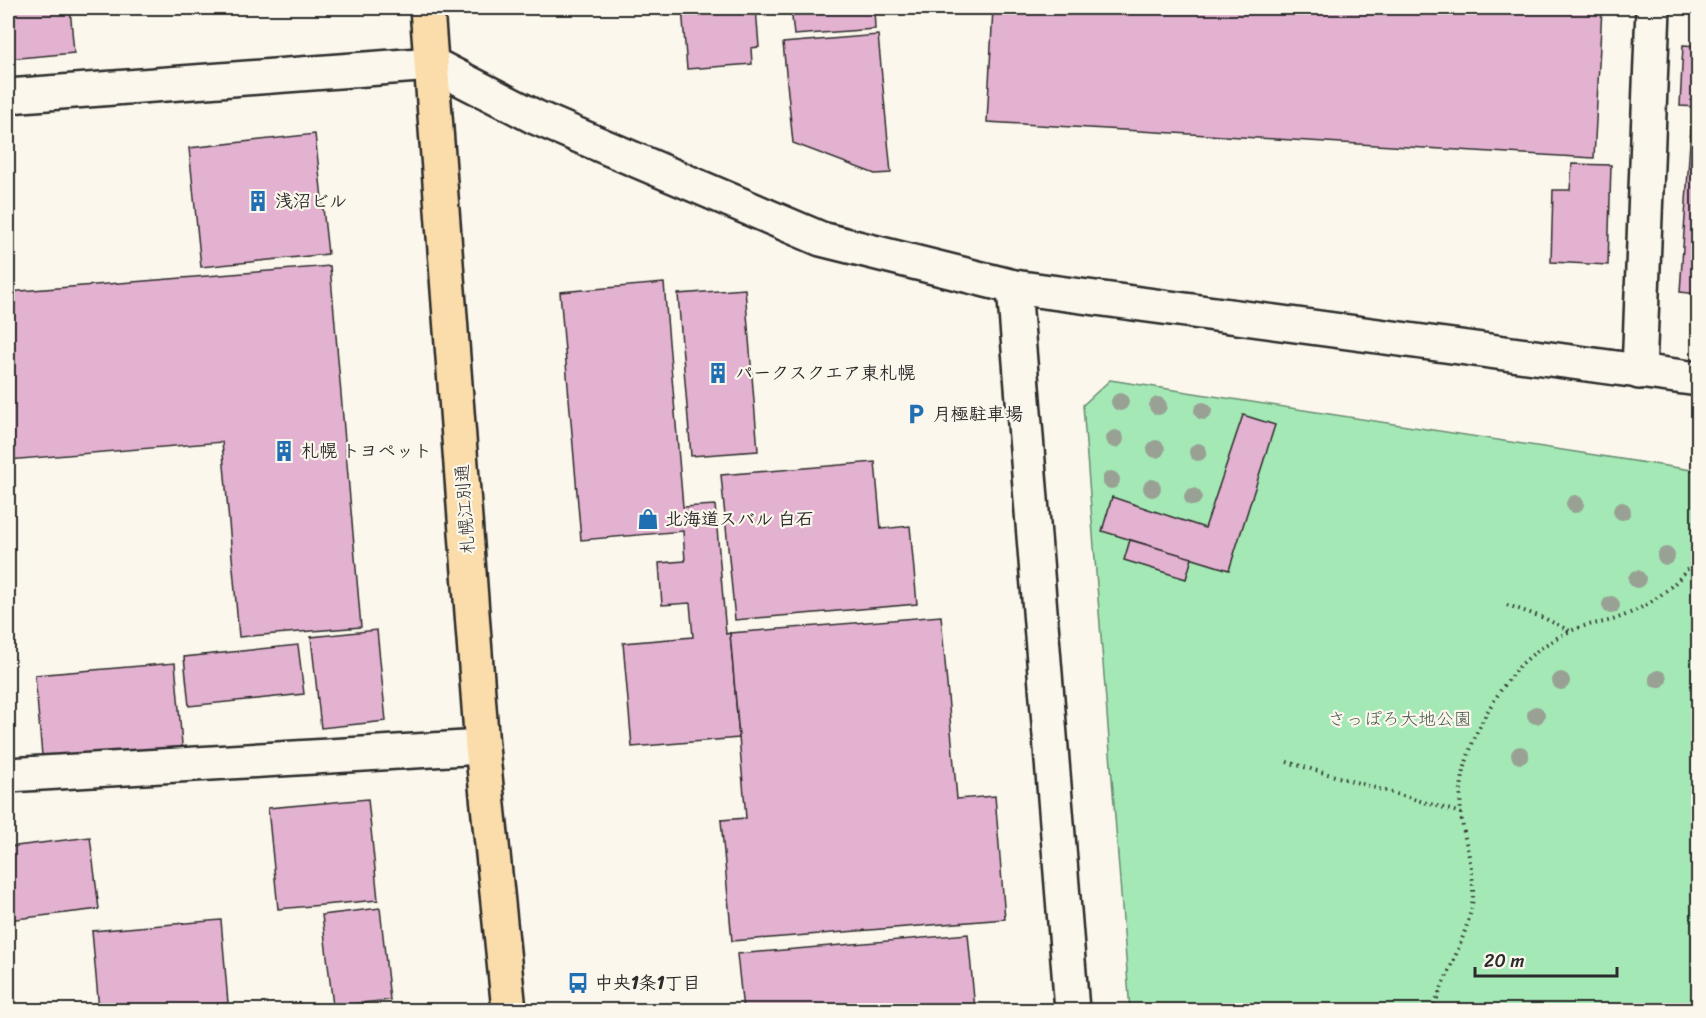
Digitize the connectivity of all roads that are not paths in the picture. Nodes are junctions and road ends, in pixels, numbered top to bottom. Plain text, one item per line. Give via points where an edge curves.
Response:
1 (427, 8) edge
2 (1653, 8) edge
3 (432, 64) junction
4 (8, 96) edge
5 (1014, 286) junction
6 (1639, 372) junction
7 (1698, 380) edge
8 (482, 747) junction
9 (8, 775) edge
10 (509, 1011) edge
11 (1072, 1011) edge

1 - 3 highway, 札幌江別通
2 - 6 street
3 - 4 street
3 - 5 street via 535,117 821,239
3 - 8 highway, 札幌江別通
5 - 6 street
5 - 11 street
6 - 7 street
8 - 9 street
8 - 10 highway, 札幌江別通

